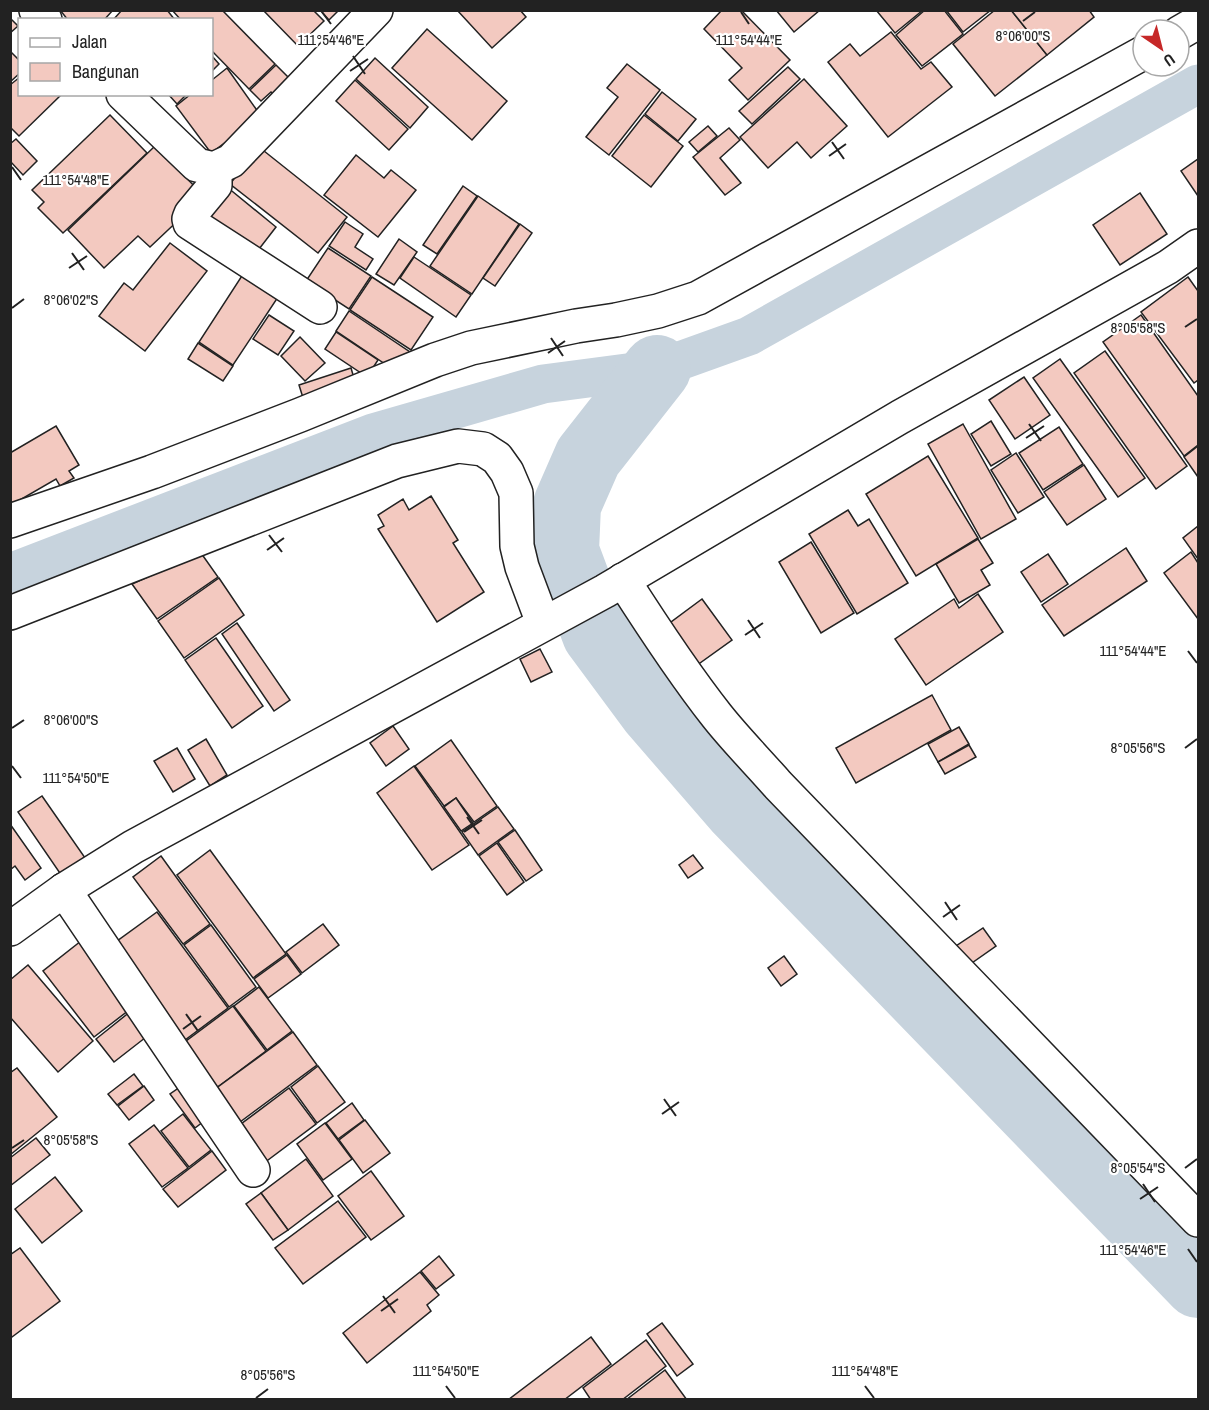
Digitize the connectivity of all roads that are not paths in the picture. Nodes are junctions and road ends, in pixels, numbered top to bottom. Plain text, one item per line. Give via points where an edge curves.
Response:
1 (376, 10) edge
2 (1131, 60) edge
3 (125, 96) edge
4 (214, 169) junction
5 (1198, 246) edge
6 (320, 307) dead end
7 (10, 521) edge
8 (614, 585) junction
9 (10, 613) edge
10 (556, 617) junction
11 (64, 890) junction
12 (10, 929) edge
13 (253, 1170) dead end
14 (1198, 1220) edge

1 - 4 street via 231,160
2 - 7 street via 698,298 658,311 471,348 152,472
3 - 4 street via 197,165
4 - 6 street via 215,185 191,214 190,223
5 - 8 street via 1168,267 900,417
8 - 10 street
8 - 14 street via 658,635 719,719 771,776
9 - 10 street via 398,461 458,446 483,448 507,472 516,494 517,546 522,567
10 - 11 street via 132,847
11 - 12 street
11 - 13 street

